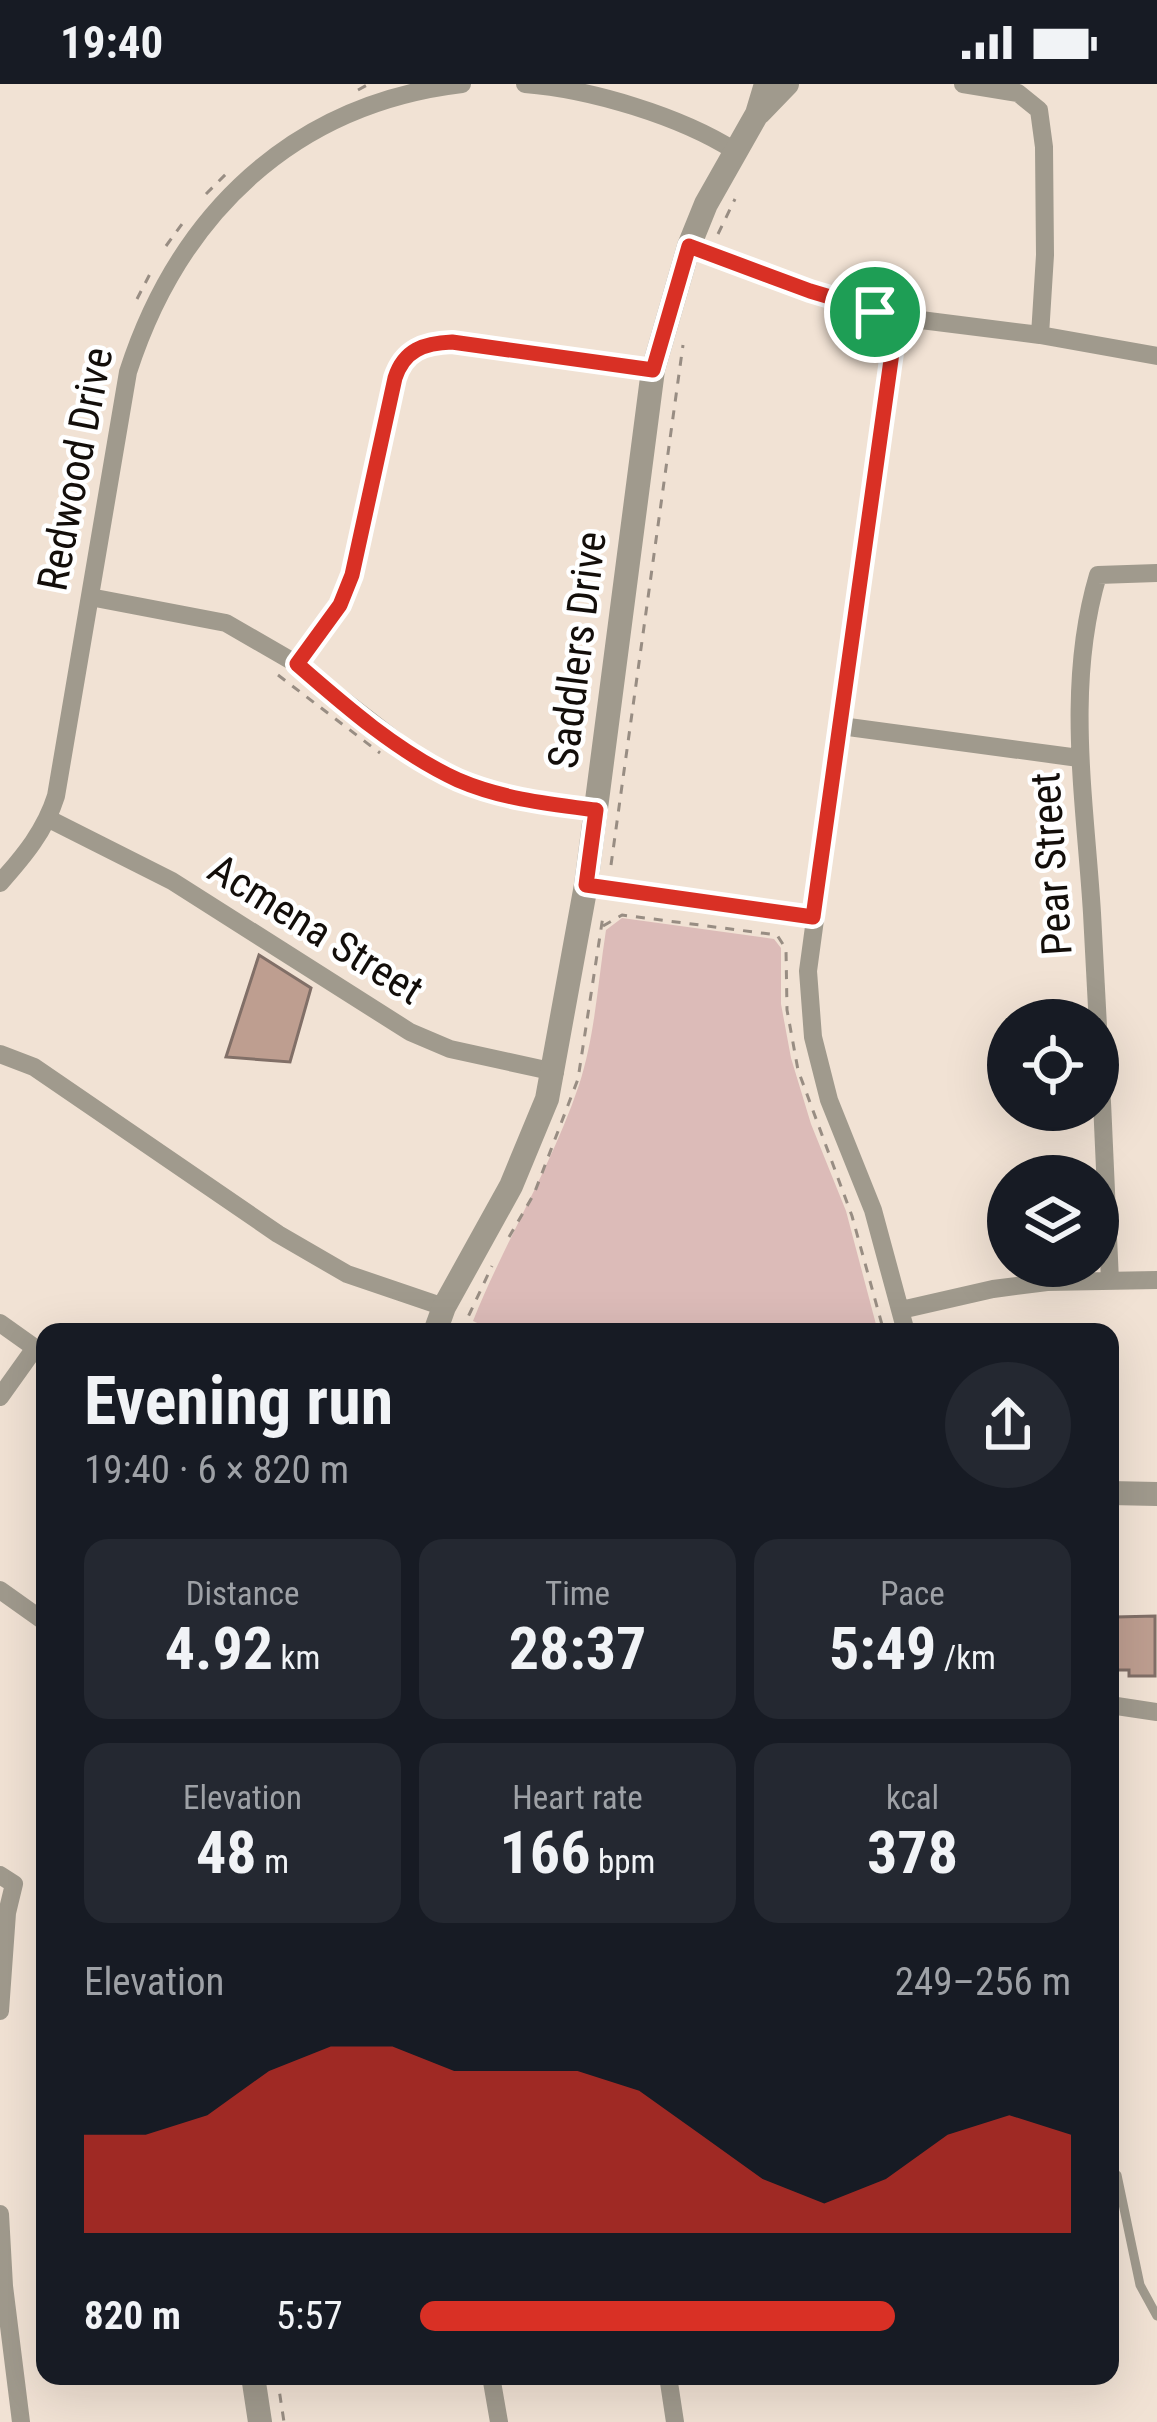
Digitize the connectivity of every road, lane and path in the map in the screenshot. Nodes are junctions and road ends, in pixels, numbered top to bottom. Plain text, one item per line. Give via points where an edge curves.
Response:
1 (369, 84) edge
2 (461, 84) edge
3 (525, 84) edge
4 (766, 84) edge
5 (787, 84) edge
6 (963, 84) edge
7 (409, 88) edge
8 (350, 94) dead end
9 (757, 114) junction
10 (735, 152) junction
11 (235, 166) dead end
12 (689, 246) junction
13 (131, 314) dead end
14 (897, 317) junction
15 (1040, 335) junction
16 (684, 343) dead end
17 (1157, 356) edge
18 (653, 370) junction
19 (1157, 573) edge
20 (90, 597) junction
21 (297, 664) junction
22 (841, 726) junction
23 (1079, 758) junction
24 (596, 810) junction
25 (49, 820) junction
26 (611, 867) dead end
27 (0, 883) edge
28 (586, 885) junction
29 (813, 917) junction
30 (602, 926) dead end
31 (0, 1054) edge
32 (554, 1072) junction
33 (1105, 1155) edge
34 (1157, 1280) edge
35 (1119, 1281) edge
36 (1008, 1287) edge
37 (444, 1307) junction
38 (902, 1310) junction
39 (438, 1323) edge
40 (882, 1323) edge
41 (905, 1323) edge
42 (0, 1324) edge
43 (36, 1348) edge
44 (36, 1356) edge
45 (0, 1397) edge
46 (1119, 1493) edge
47 (1157, 1494) edge
48 (0, 1590) edge
49 (36, 1616) edge
50 (1119, 1706) edge
51 (1157, 1712) edge
52 (0, 1874) edge
53 (0, 2011) edge
54 (1119, 2185) edge
55 (0, 2214) edge
56 (1157, 2316) edge
57 (254, 2385) edge
58 (278, 2385) edge
59 (493, 2385) edge
60 (669, 2385) edge
61 (21, 2422) edge
62 (260, 2422) edge
63 (284, 2422) edge
64 (499, 2422) edge
65 (675, 2422) edge

1 - 8 path
2 - 7 street, Redwood Drive
3 - 10 street via 634,109
4 - 9 street, Saddlers Drive
5 - 9 street, Saddlers Drive
6 - 15 street via 1018,93 1039,110
7 - 20 street, Redwood Drive via 286,148 189,243 153,305 128,372
9 - 10 street, Saddlers Drive
10 - 12 street, Saddlers Drive
11 - 13 path via 172,236
12 - 14 street
12 - 18 street, Saddlers Drive
14 - 15 street
14 - 22 street
15 - 17 street
16 - 26 path
18 - 21 street via 452,342 405,357 347,590
18 - 24 street, Saddlers Drive
19 - 23 street, Pear Street via 1098,575 1081,669
20 - 21 street via 226,623
20 - 25 street, Redwood Drive
21 - 24 street via 458,780 524,801
22 - 23 street
22 - 29 street
23 - 33 street, Pear Street
24 - 28 street, Saddlers Drive
25 - 27 street, Redwood Drive
25 - 32 street, Acmena Street via 172,881 410,1032
28 - 29 street
28 - 32 street, Saddlers Drive
29 - 38 street via 813,1036
30 - 40 path via 622,915 777,935 786,949 797,1070
31 - 37 street via 50,1077 346,1274
32 - 37 street, Saddlers Drive via 511,1186
34 - 35 street
36 - 38 street
37 - 39 street, Saddlers Drive
38 - 41 street
42 - 43 street
44 - 45 street
46 - 47 street
48 - 49 street
50 - 51 street
52 - 53 street via 14,1884
54 - 56 lane via 1140,2285
55 - 61 street
57 - 62 street
58 - 63 path
59 - 64 street
60 - 65 street

